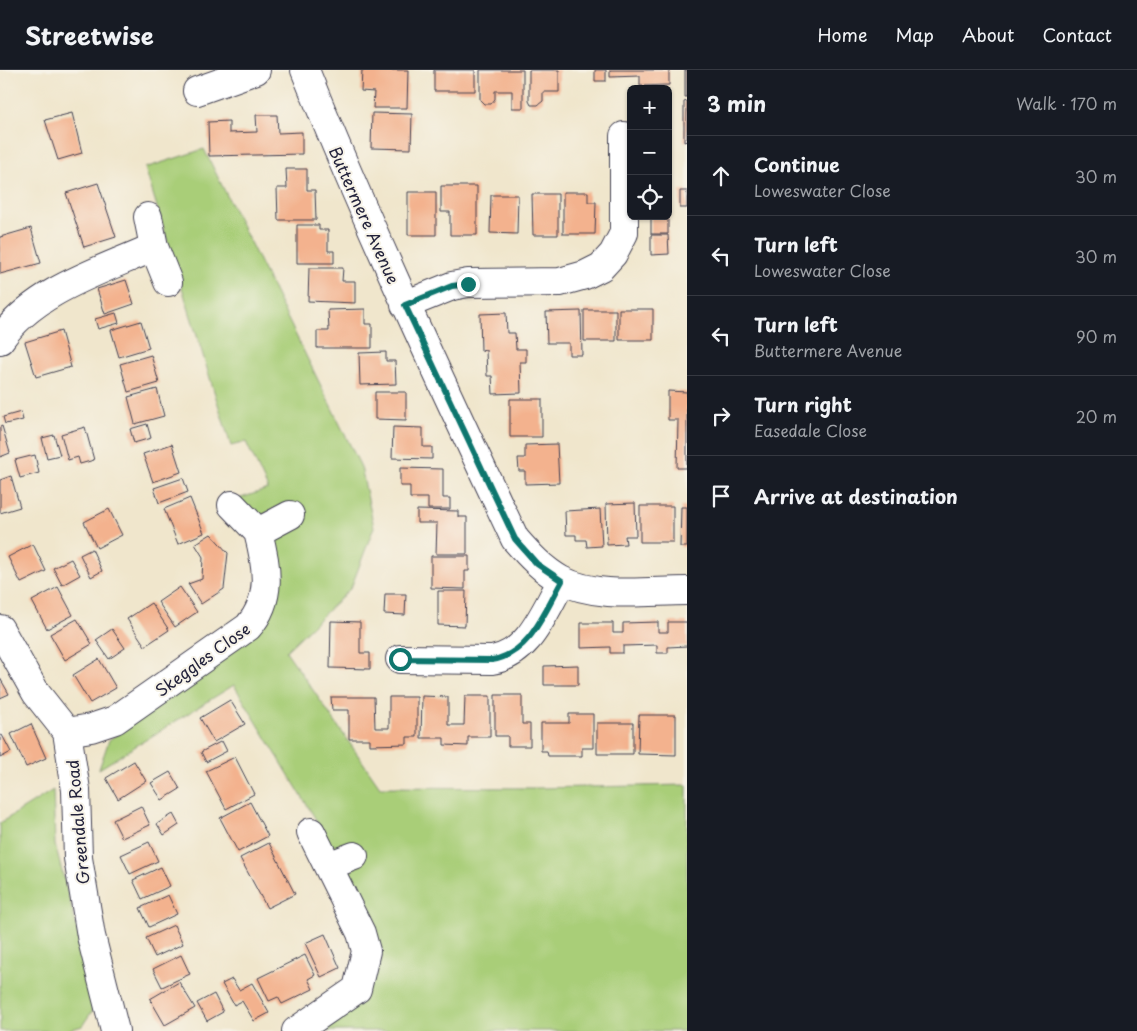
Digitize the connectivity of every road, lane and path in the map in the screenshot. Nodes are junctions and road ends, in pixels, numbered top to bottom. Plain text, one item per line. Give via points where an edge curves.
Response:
1 (256, 70) edge
2 (304, 70) edge
3 (197, 90) dead end
4 (624, 136) dead end
5 (148, 217) dead end
6 (154, 247) junction
7 (168, 282) dead end
8 (405, 305) junction
9 (0, 340) edge
10 (232, 505) dead end
11 (290, 515) dead end
12 (258, 532) junction
13 (562, 581) junction
14 (687, 591) edge
15 (0, 629) edge
16 (400, 659) dead end
17 (67, 732) junction
18 (311, 832) dead end
19 (354, 856) dead end
20 (328, 866) junction
21 (115, 1031) edge
22 (296, 1031) edge

1 - 3 street
2 - 8 street, Buttermere Avenue
4 - 8 street via 624,233 601,267 560,282 452,286
5 - 6 street
6 - 7 street
6 - 9 street via 36,304
8 - 13 street, Buttermere Avenue via 515,539 537,564
10 - 12 street, Skeggles Close
11 - 12 street
12 - 17 street, Skeggles Close via 265,558 266,586 260,614 248,627 115,720
13 - 14 street, Buttermere Avenue via 599,591
13 - 16 street via 527,642 504,658
15 - 17 street, Greendale Road via 36,693
17 - 21 street, Greendale Road via 76,790 78,858 91,936
18 - 20 street
19 - 20 street
20 - 22 street via 361,933 366,952 357,989

